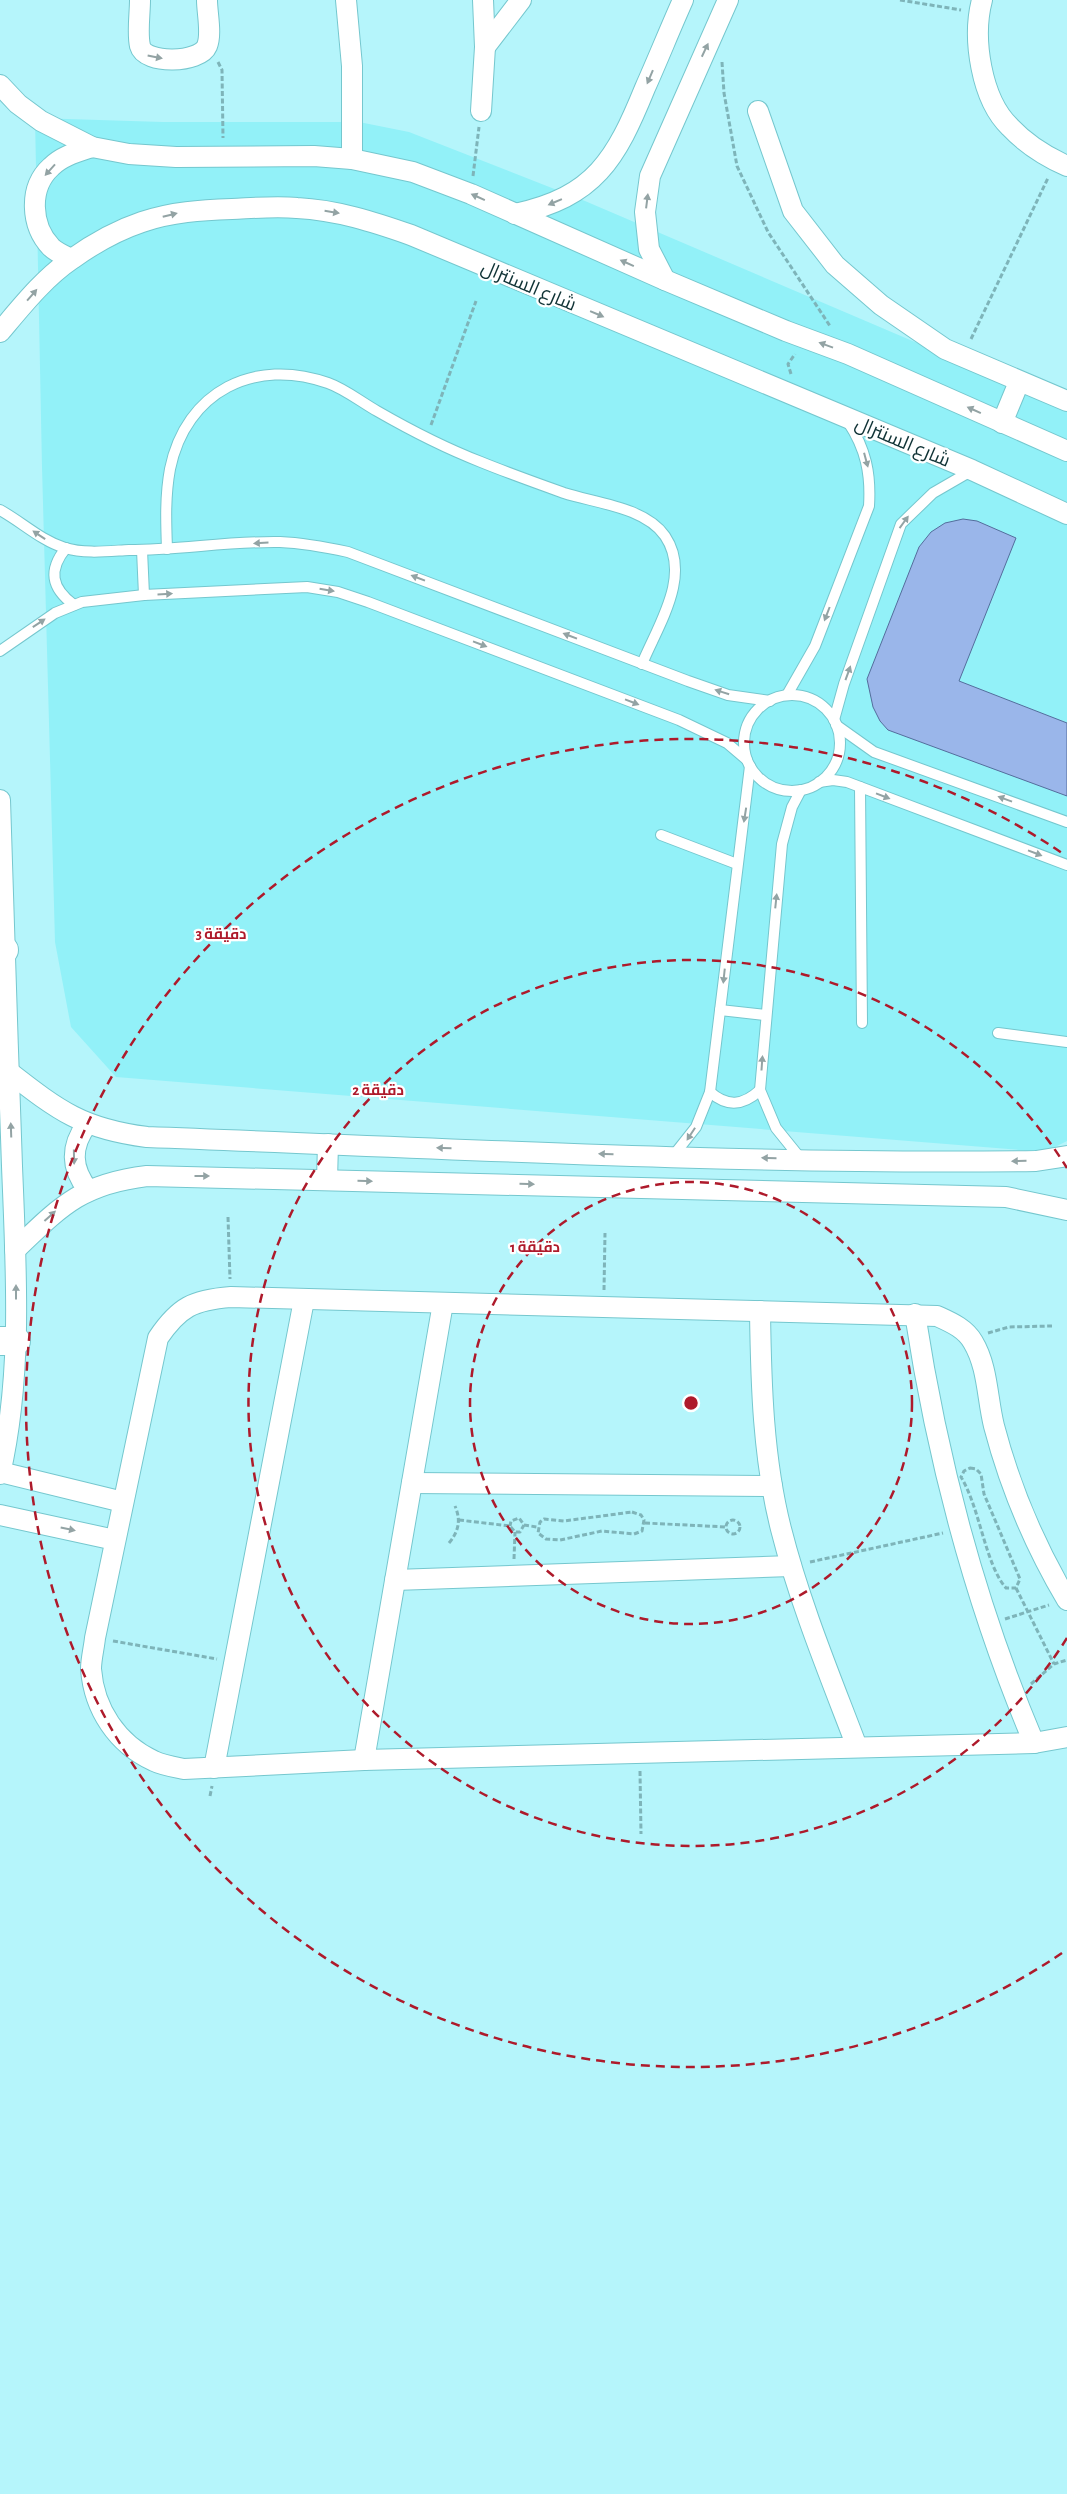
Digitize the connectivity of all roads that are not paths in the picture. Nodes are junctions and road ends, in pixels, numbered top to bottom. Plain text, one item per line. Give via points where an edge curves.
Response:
1 (140, 0) edge
2 (207, 0) edge
3 (346, 0) edge
4 (483, 0) edge
5 (521, 0) edge
6 (683, 0) edge
7 (728, 0) edge
8 (980, 6) edge
9 (485, 47) junction
10 (0, 85) edge
11 (481, 111) road end
12 (758, 111) dead end
13 (92, 147) junction
14 (352, 159) junction
15 (1062, 163) edge
16 (515, 214) junction
17 (71, 260) junction
18 (665, 280) junction
19 (0, 332) edge
20 (1019, 382) junction
21 (1067, 401) edge
22 (844, 417) junction
23 (1002, 423) junction
24 (1067, 451) edge
25 (972, 470) junction
26 (0, 510) edge
27 (1067, 514) edge
28 (66, 548) junction
29 (167, 549) junction
30 (142, 550) junction
31 (144, 595) junction
32 (74, 605) junction
33 (0, 651) edge
34 (642, 664) junction
35 (787, 695) junction
36 (770, 701) junction
37 (835, 723) junction
38 (749, 763) junction
39 (820, 782) junction
40 (860, 787) junction
41 (801, 790) junction
42 (0, 800) edge
43 (1067, 822) edge
44 (661, 835) dead end
45 (737, 864) junction
46 (1067, 865) edge
47 (2, 950) edge
48 (720, 1010) junction
49 (765, 1015) junction
50 (862, 1023) dead end
51 (998, 1033) dead end
52 (1067, 1042) edge
53 (9, 1072) junction
54 (760, 1090) junction
55 (710, 1092) junction
56 (87, 1124) junction
57 (328, 1144) junction
58 (673, 1156) junction
59 (1067, 1156) edge
60 (801, 1159) junction
61 (843, 1160) junction
62 (327, 1180) junction
63 (88, 1190) junction
64 (842, 1193) junction
65 (1067, 1210) edge
66 (15, 1250) junction
67 (304, 1300) junction
68 (443, 1303) junction
69 (760, 1311) junction
70 (915, 1314) junction
71 (8, 1341) edge
72 (0, 1473) edge
73 (412, 1483) junction
74 (772, 1486) junction
75 (123, 1502) junction
76 (0, 1515) edge
77 (115, 1540) junction
78 (791, 1566) junction
79 (395, 1580) junction
80 (1067, 1600) edge
81 (1067, 1737) edge
82 (1034, 1743) junction
83 (857, 1748) junction
84 (364, 1760) junction
85 (214, 1768) junction

1 -> 2 street via 140,48 154,58 194,58 202,54 207,46
3 - 14 street via 352,66
4 - 9 street
5 - 9 street
6 -> 16 street via 626,135 610,160 566,198
18 -> 7 street via 649,249 645,212 650,176
8 - 15 street via 978,46 984,77 996,106 1008,126
9 - 11 street
10 - 13 street via 41,121
12 - 20 street via 793,211 835,265 881,305 945,349
13 - 14 street via 129,154
13 -> 17 street via 68,155 50,168 38,186 34,208 39,230 52,248
16 -> 14 street via 413,172
18 -> 16 street
19 -> 17 street, شارع السنترال via 44,282
17 -> 22 street, شارع السنترال via 104,239 142,222 180,212 296,207 336,212 411,235
23 -> 18 street via 848,354
20 - 21 street
20 - 23 street
22 - 25 street, شارع السنترال
22 -> 35 lane via 858,437 867,459 871,483 869,506 815,646
23 - 24 street
25 - 27 street, شارع السنترال
37 -> 25 lane via 844,684 901,524 933,493
28 -> 26 lane via 42,539 22,522
28 - 30 lane via 83,551
28 - 32 lane via 54,572 56,585 63,597
29 - 30 lane
34 -> 29 lane via 348,552 280,542
29 - 34 lane via 166,497 170,467 180,438 195,411 218,392 244,379 273,373 303,375 331,384 426,437 527,480 631,513 649,522 664,535 674,553 676,573 672,592
30 - 31 lane
31 - 32 lane
31 -> 38 lane via 284,587 338,592 680,720 727,743
33 -> 32 lane via 37,624
36 -> 34 lane via 728,695
35 - 36 lane
35 - 37 lane via 819,703
36 - 38 lane via 752,716 747,726 744,743
37 - 39 lane via 839,750 829,773
43 -> 37 lane via 874,752
38 - 41 lane via 757,776 772,786 789,791
38 -> 45 lane
39 - 40 lane via 833,780
39 - 41 lane
40 -> 46 lane
40 - 50 lane
49 -> 41 lane via 782,844 792,807
42 - 47 street
44 - 45 lane
45 -> 48 lane
47 - 53 street
48 - 49 lane
48 - 55 lane
54 -> 49 lane
51 - 52 lane
53 - 56 street via 50,1104
66 -> 53 street
54 - 55 lane via 740,1103 718,1099
54 - 60 lane via 776,1128
55 -> 58 lane via 696,1127
56 - 57 street via 116,1133 147,1137
56 -> 63 street via 78,1136 74,1165
58 -> 57 street
57 - 62 street
60 -> 58 street
59 -> 61 street via 1036,1161
60 - 61 street
61 - 64 street
63 -> 62 street via 117,1180 147,1176
62 -> 64 street
66 -> 63 street via 53,1213
64 - 65 street via 1006,1197
71 -> 66 street
67 - 68 street
67 - 75 street via 231,1297 193,1304 172,1318 158,1338
67 - 85 street
68 - 69 street
68 - 73 street
69 - 70 street
69 - 74 street via 761,1397
70 - 80 street via 937,1316 957,1325 972,1340 982,1361 994,1425 1013,1488 1038,1548
70 - 82 street via 928,1396 958,1529 988,1624
71 - 72 street via 12,1407
72 - 75 street
73 - 74 street
73 - 79 street
74 - 78 street
75 - 77 street
76 -> 77 street
77 - 85 street via 91,1668 96,1698 109,1724 129,1747 155,1762 184,1769
78 - 79 street
78 - 83 street
79 - 84 street
81 - 82 street
82 - 83 street
83 - 84 street
84 - 85 street

